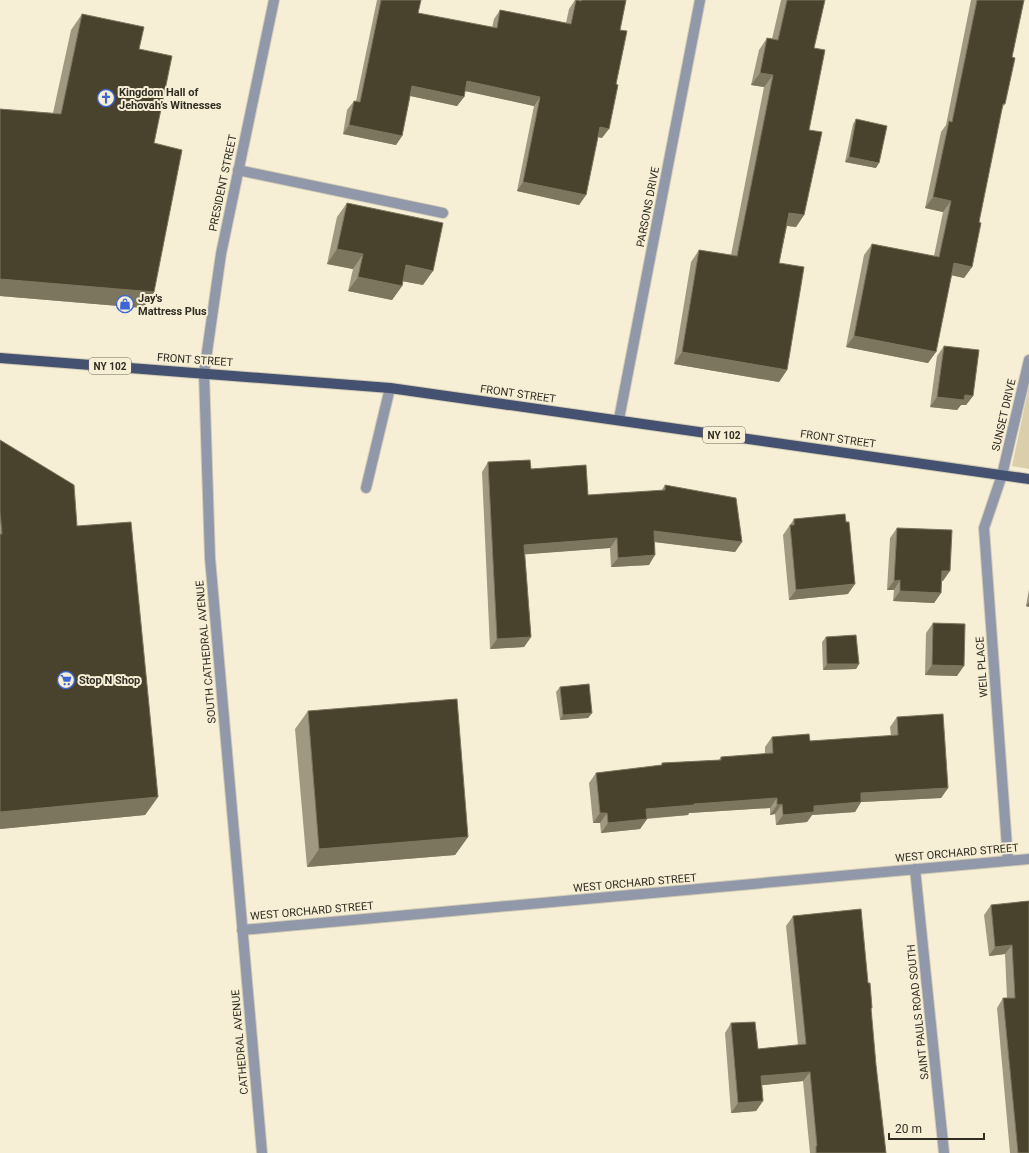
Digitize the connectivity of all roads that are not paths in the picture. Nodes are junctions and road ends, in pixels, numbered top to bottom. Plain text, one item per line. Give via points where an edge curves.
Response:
1 (274, 0) edge
2 (700, 0) edge
3 (238, 170) junction
4 (443, 213) dead end
5 (0, 358) edge
6 (1029, 360) edge
7 (204, 373) junction
8 (390, 388) junction
9 (619, 420) junction
10 (1002, 475) junction
11 (1029, 479) edge
12 (366, 488) dead end
13 (1029, 859) edge
14 (1008, 861) junction
15 (916, 869) junction
16 (242, 930) junction
17 (262, 1153) edge
18 (944, 1153) edge

1 - 3 street, PRESIDENT STREET
2 - 9 street, PARSONS DRIVE
3 - 4 street
3 - 7 street, PRESIDENT STREET via 221,254
5 - 7 main road, FRONT STREET / NY 102
6 - 10 street, SUNSET DRIVE
7 - 8 main road, FRONT STREET / NY 102
7 - 16 street, SOUTH CATHEDRAL AVENUE via 210,558
8 - 9 main road, FRONT STREET / NY 102
8 - 12 street
9 - 10 main road, FRONT STREET / NY 102
10 - 11 main road, FRONT STREET / NY 102
10 - 14 street, WEIL PLACE via 984,528
13 - 14 street, WEST ORCHARD STREET
14 - 15 street, WEST ORCHARD STREET
15 - 16 street, WEST ORCHARD STREET
15 - 18 street, SAINT PAULS ROAD SOUTH
16 - 17 street, CATHEDRAL AVENUE

